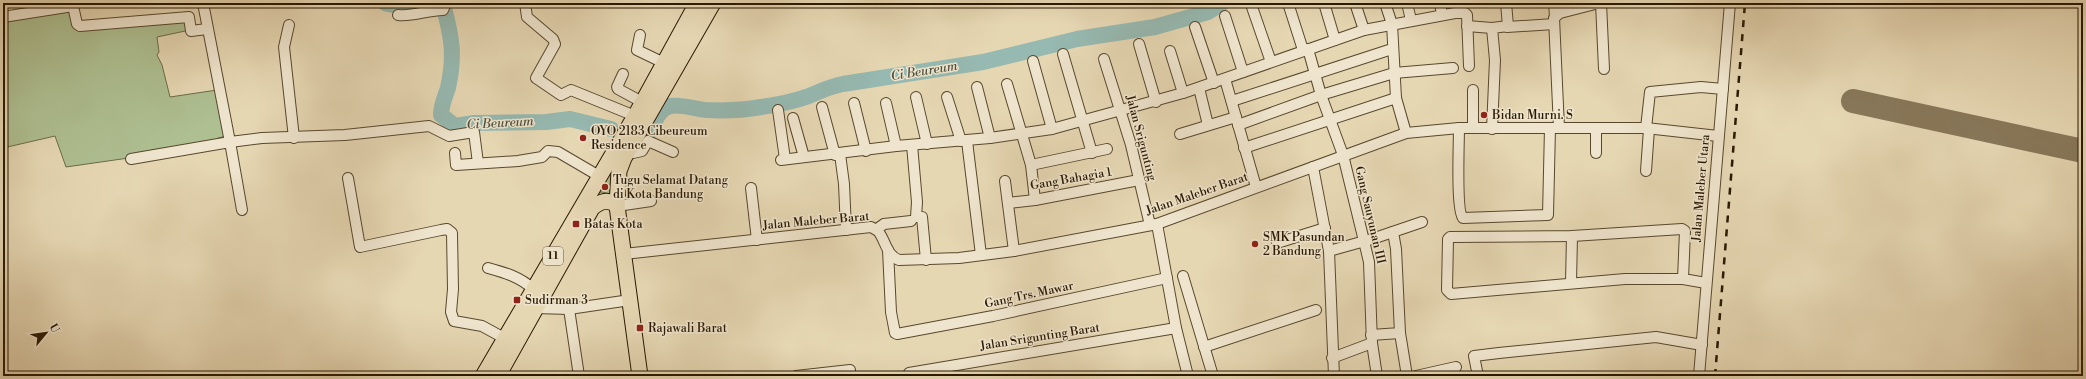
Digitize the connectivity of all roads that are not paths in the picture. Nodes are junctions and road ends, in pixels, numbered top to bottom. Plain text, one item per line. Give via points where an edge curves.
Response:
1 (203, 3) edge
2 (525, 3) edge
3 (698, 3) edge
4 (713, 3) edge
5 (1288, 3) edge
6 (1324, 3) edge
7 (1355, 3) edge
8 (1386, 3) edge
9 (1407, 3) edge
10 (1440, 3) edge
11 (1506, 3) edge
12 (1554, 3) edge
13 (1600, 3) edge
14 (1730, 3) edge
15 (61, 5) edge
16 (444, 7) edge
17 (1252, 7) dead end
18 (398, 15) dead end
19 (1225, 16) dead end
20 (1442, 16) junction
21 (3, 17) edge
22 (1411, 20) junction
23 (1555, 20) junction
24 (1392, 24) junction
25 (289, 25) dead end
26 (1467, 26) junction
27 (1195, 27) dead end
28 (1507, 27) junction
29 (1492, 28) junction
30 (208, 29) junction
31 (1364, 30) junction
32 (640, 35) dead end
33 (1335, 40) junction
34 (1139, 44) dead end
35 (1392, 49) junction
36 (1305, 50) junction
37 (1170, 51) dead end
38 (1063, 54) dead end
39 (1104, 59) dead end
40 (1033, 61) dead end
41 (1271, 62) junction
42 (664, 63) junction
43 (1469, 66) dead end
44 (1453, 68) dead end
45 (1604, 69) dead end
46 (1242, 72) junction
47 (1394, 73) junction
48 (623, 74) dead end
49 (1315, 75) junction
50 (1226, 79) junction
51 (1214, 83) junction
52 (1007, 84) dead end
53 (977, 87) dead end
54 (1199, 88) junction
55 (1722, 89) junction
56 (1473, 90) dead end
57 (1183, 93) junction
58 (1321, 95) junction
59 (916, 97) dead end
60 (947, 97) dead end
61 (1396, 98) junction
62 (1232, 101) junction
63 (642, 102) junction
64 (1156, 102) junction
65 (854, 103) dead end
66 (886, 103) dead end
67 (822, 107) dead end
68 (778, 110) dead end
69 (1120, 110) junction
70 (635, 116) junction
71 (793, 118) dead end
72 (1330, 120) junction
73 (1082, 121) junction
74 (1237, 121) junction
75 (1208, 125) junction
76 (1459, 128) junction
77 (1472, 128) junction
78 (1555, 128) junction
79 (1052, 129) junction
80 (1492, 129) junction
81 (1596, 129) junction
82 (1648, 129) junction
83 (1406, 133) junction
84 (1022, 134) junction
85 (1180, 134) dead end
86 (1718, 136) junction
87 (294, 138) junction
88 (990, 138) junction
89 (964, 141) junction
90 (230, 142) junction
91 (927, 144) junction
92 (912, 145) junction
93 (896, 146) junction
94 (1244, 148) junction
95 (1106, 149) dead end
96 (624, 151) junction
97 (866, 151) junction
98 (673, 152) dead end
99 (455, 153) dead end
100 (1092, 153) junction
101 (1596, 153) dead end
102 (837, 154) junction
103 (1343, 155) junction
104 (804, 157) junction
105 (131, 159) dead end
106 (478, 163) junction
107 (1030, 165) junction
108 (1313, 167) junction
109 (1646, 171) dead end
110 (599, 176) junction
111 (348, 178) dead end
112 (1139, 180) junction
113 (1005, 181) dead end
114 (751, 188) dead end
115 (1256, 188) junction
116 (1035, 200) junction
117 (651, 201) dead end
118 (1008, 203) junction
119 (617, 206) junction
120 (242, 210) dead end
121 (911, 221) dead end
122 (1422, 222) dead end
123 (1154, 224) junction
124 (1325, 228) junction
125 (877, 229) junction
126 (846, 230) junction
127 (1393, 232) junction
128 (1572, 236) junction
129 (757, 240) junction
130 (1364, 242) junction
131 (1277, 243) dead end
132 (888, 250) junction
133 (1014, 251) junction
134 (1329, 251) junction
135 (624, 254) junction
136 (981, 255) junction
137 (926, 260) junction
138 (488, 268) dead end
139 (1183, 276) dead end
140 (1167, 278) junction
141 (1683, 279) junction
142 (1571, 283) junction
143 (1706, 283) junction
144 (533, 290) junction
145 (630, 300) junction
146 (535, 308) junction
147 (569, 308) junction
148 (1316, 310) dead end
149 (1176, 328) junction
150 (1400, 333) junction
151 (504, 338) junction
152 (1372, 339) junction
153 (1702, 345) junction
154 (1204, 347) junction
155 (1332, 358) junction
156 (1456, 367) dead end
157 (850, 370) dead end
158 (492, 372) edge
159 (838, 374) edge
160 (910, 374) edge
161 (579, 376) edge
162 (640, 376) edge
163 (796, 376) edge
164 (1188, 376) edge
165 (1214, 376) edge
166 (1334, 376) edge
167 (1377, 376) edge
168 (1407, 376) edge
169 (1416, 376) edge
170 (1478, 376) edge
171 (1699, 376) edge

1 - 30 street
2 - 70 street via 527,17 553,39 555,44 536,78 561,95 571,90
3 - 42 highway, 11
4 - 96 highway, 11
5 - 36 street, Gang Sauyunan III
6 - 33 street
7 - 31 street
8 - 24 street
9 - 22 street
10 - 20 street
11 - 28 street
12 - 23 street
13 - 23 street via 1565,12
13 - 45 street
14 - 55 street, Jalan Maleber Utara
15 - 21 street
15 - 30 street via 73,6 77,24 80,26 189,17 191,31
16 - 18 street via 404,16
17 - 41 street
19 - 46 street
20 - 22 street
20 - 26 street via 1466,14
22 - 24 street
23 - 28 street
23 - 78 street
24 - 31 street
24 - 35 street
25 - 87 street via 284,45
26 - 29 street
26 - 43 street
27 - 51 street
28 - 29 street
29 - 80 street via 1495,60
30 - 90 street
31 - 33 street
32 - 42 street via 637,50
33 - 36 street
34 - 64 street
35 - 47 street
35 - 49 street
36 - 41 street
36 - 49 street, Gang Sauyunan III
37 - 57 street
38 - 73 street
39 - 69 street, Jalan Srigunting
40 - 79 street
41 - 46 street
42 - 63 highway, 11
44 - 47 street
46 - 50 street
47 - 58 street
47 - 61 street
48 - 63 street via 618,90
49 - 58 street, Gang Sauyunan III
49 - 62 street
50 - 51 street
50 - 62 street
51 - 54 street
52 - 84 street
53 - 88 street
54 - 57 street
54 - 75 street
55 - 82 street via 1702,87 1649,92
55 - 86 street, Jalan Maleber Utara
56 - 77 street
57 - 64 street
58 - 72 street, Gang Sauyunan III
58 - 74 street
59 - 91 street
60 - 89 street
61 - 72 street
61 - 83 street
62 - 74 street
63 - 70 highway, 11
64 - 69 street
65 - 97 street
66 - 93 street
67 - 102 street
68 - 104 street via 783,160
69 - 73 street
69 - 112 street, Jalan Srigunting
70 - 96 highway, 11
71 - 104 street
72 - 94 street
72 - 103 street, Gang Sauyunan III
73 - 79 street
73 - 100 street
74 - 75 street
74 - 94 street
75 - 85 street
76 - 77 street, Jalan Maleber Barat
76 - 78 street via 1459,196 1460,216 1463,218 1548,215
76 - 83 street, Jalan Maleber Barat
77 - 80 street, Jalan Maleber Barat
78 - 80 street, Jalan Maleber Barat
78 - 81 street, Jalan Maleber Barat
79 - 84 street
81 - 82 street, Jalan Maleber Barat
81 - 101 street
82 - 86 street, Jalan Maleber Barat
82 - 109 street
83 - 103 street, Jalan Maleber Barat
84 - 88 street
84 - 107 street
86 - 143 street, Jalan Maleber Utara
87 - 90 street
87 - 106 street via 351,135 429,126 449,136 473,132
88 - 89 street
89 - 91 street
89 - 136 street
90 - 105 street
90 - 120 street
91 - 92 street
92 - 93 street
92 - 137 street via 916,217 922,217
93 - 97 street
94 - 115 street
95 - 100 street
96 - 98 street via 642,151 648,141
96 - 110 highway, 11
96 - 119 highway, 11 via 619,171
97 - 102 street
99 - 106 street via 456,165
100 - 107 street
102 - 104 street
102 - 126 street via 844,184
103 - 108 street, Jalan Maleber Barat
103 - 130 street, Gang Sauyunan III
106 - 110 street via 518,161 542,157 548,151 552,151
107 - 116 street
108 - 115 street, Jalan Maleber Barat
108 - 124 street
110 - 144 highway, 11
111 - 151 street via 360,245 447,229 451,231 452,318 454,321 482,326
112 - 116 street, Gang Bahagia 1
112 - 123 street, Jalan Srigunting
113 - 118 street
114 - 129 street
115 - 123 street, Jalan Maleber Barat
116 - 118 street, Gang Bahagia 1
117 - 119 street
118 - 133 street
119 - 135 highway, 11
119 - 146 highway, 11 via 604,201 592,208
121 - 125 street via 884,224
122 - 127 street
123 - 133 street, Jalan Maleber Barat
123 - 140 street, Jalan Srigunting
124 - 131 street
124 - 134 street
125 - 126 street, Jalan Maleber Barat via 871,227
125 - 132 street, Jalan Maleber Barat
126 - 129 street, Jalan Maleber Barat
127 - 130 street
127 - 150 street
128 - 141 street via 1683,229
128 - 142 street
128 - 142 street via 1448,237 1447,290 1451,294
129 - 135 street, Jalan Maleber Barat
130 - 134 street
130 - 152 street, Gang Sauyunan III via 1369,262
132 - 137 street, Jalan Maleber Barat via 899,260
132 - 140 street, Gang Trs. Mawar via 895,333 902,334
133 - 136 street, Jalan Maleber Barat
134 - 155 street
135 - 145 highway, 11
136 - 137 street, Jalan Maleber Barat
138 - 144 street via 510,274 524,281
139 - 154 street
140 - 149 street, Jalan Srigunting
141 - 142 street via 1625,279
141 - 143 street
143 - 153 street, Jalan Maleber Utara
144 - 151 highway, 11
145 - 147 street
145 - 162 highway, 11
146 - 147 street
146 - 158 highway, 11
147 - 161 street
148 - 154 street
149 - 160 street, Jalan Srigunting Barat
149 - 164 street, Jalan Srigunting
150 - 152 street
150 - 168 street
151 - 158 highway, 11
152 - 155 street
152 - 167 street, Gang Sauyunan III
153 - 170 street via 1656,337 1474,356
153 - 171 street, Jalan Maleber Utara
154 - 165 street
155 - 166 street
156 - 169 street
157 - 159 street
159 - 163 street

